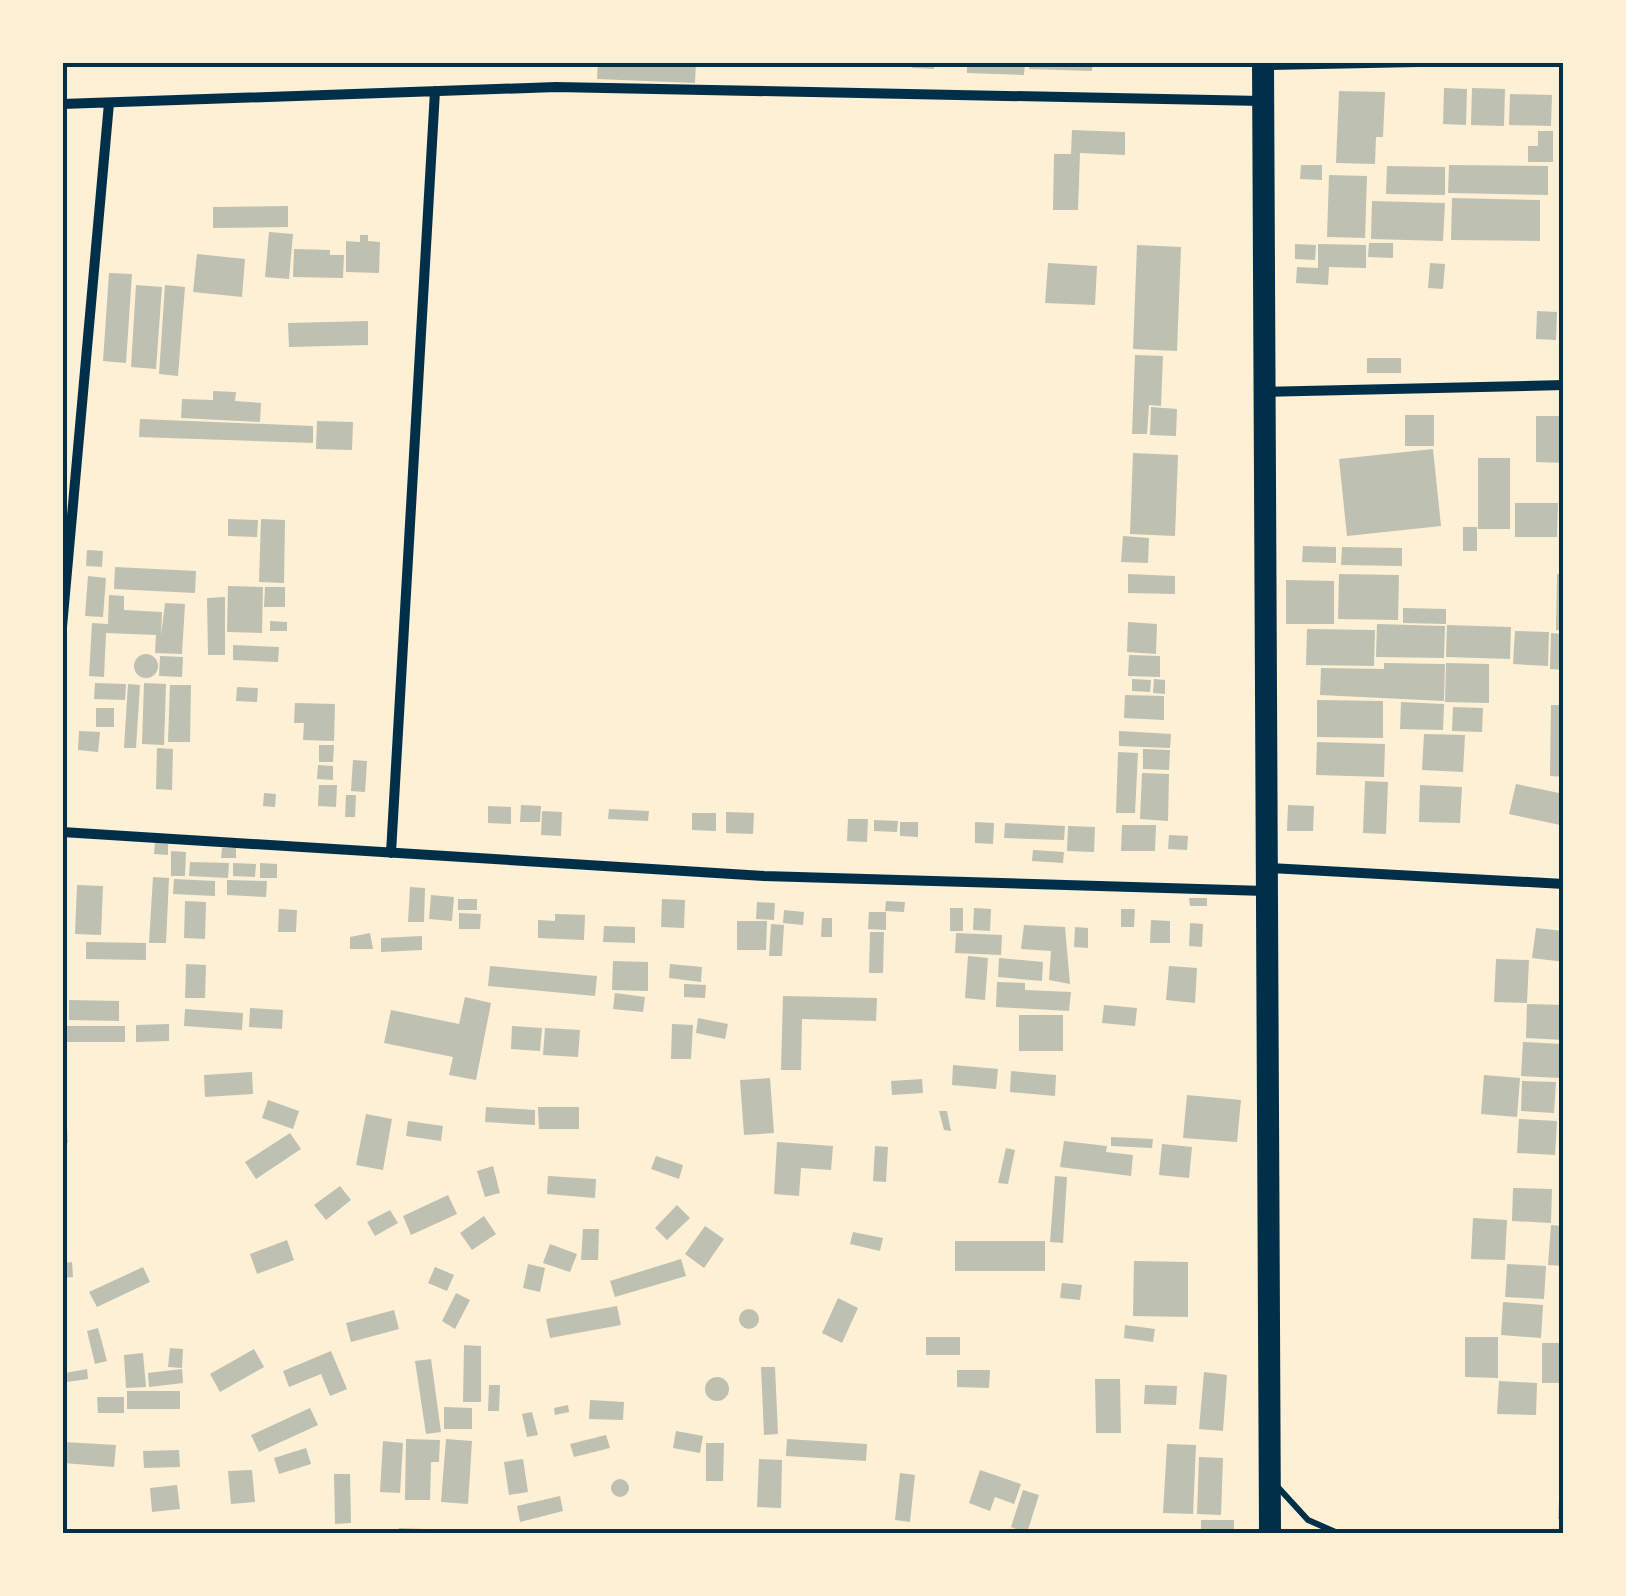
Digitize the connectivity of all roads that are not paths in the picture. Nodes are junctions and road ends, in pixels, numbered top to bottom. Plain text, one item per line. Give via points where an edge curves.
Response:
1 (1418, 62) edge
2 (1263, 64) edge
3 (435, 91) junction
4 (1263, 101) junction
5 (108, 102) junction
6 (62, 104) edge
7 (1564, 385) edge
8 (1262, 392) junction
9 (62, 627) edge
10 (62, 832) edge
11 (391, 853) junction
12 (1267, 880) junction
13 (1564, 884) edge
14 (1270, 1478) junction
15 (1270, 1534) edge
16 (1340, 1534) edge

1 - 2 street
2 - 4 highway
3 - 4 street via 556,87
3 - 5 street
3 - 11 street
4 - 8 highway
5 - 6 street
5 - 9 street
7 - 8 street
8 - 12 highway
10 - 11 street
11 - 12 street via 764,876
12 - 13 street
12 - 14 highway
14 - 15 highway
14 - 16 lane via 1308,1520

